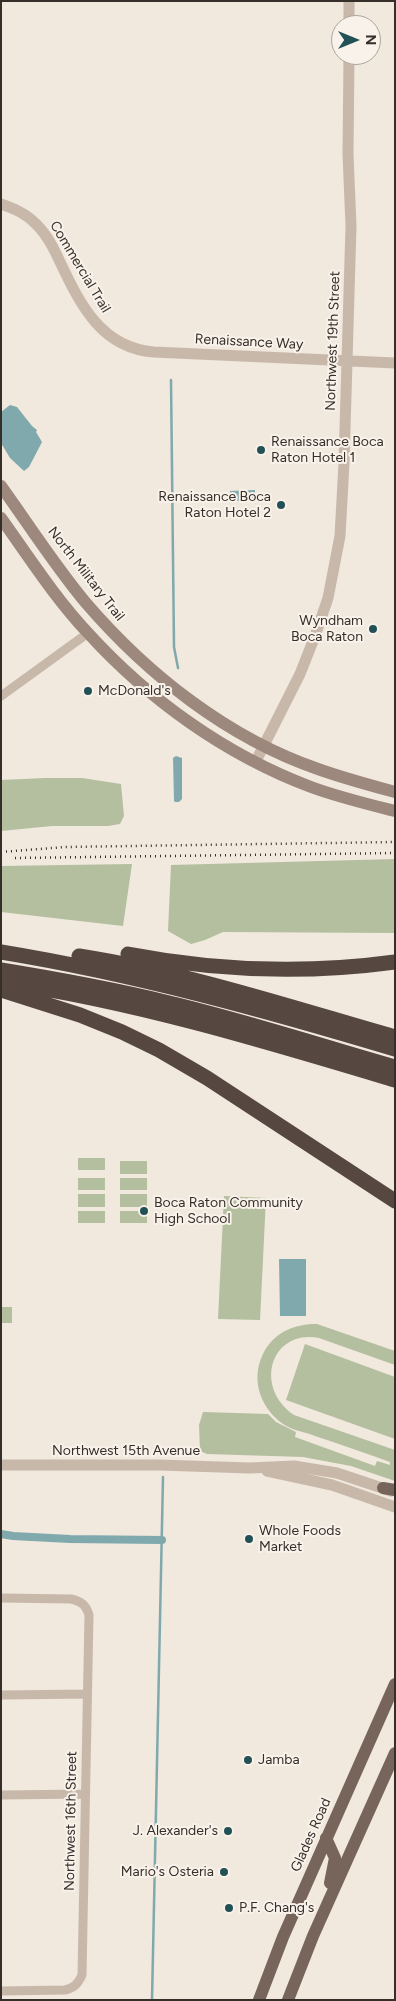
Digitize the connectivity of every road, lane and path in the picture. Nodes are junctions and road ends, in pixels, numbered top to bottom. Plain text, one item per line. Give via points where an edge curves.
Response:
1 (349, 1) edge
2 (349, 15) edge
3 (348, 65) edge
4 (1, 204) edge
5 (161, 352) joint
6 (347, 361) junction
7 (395, 363) edge
8 (1, 486) edge
9 (1, 497) edge
10 (13, 503) junction
11 (1, 514) edge
12 (1, 518) edge
13 (28, 524) junction
14 (88, 633) junction
15 (1, 696) edge
16 (264, 745) junction
17 (256, 761) junction
18 (395, 792) edge
19 (395, 811) edge
20 (1, 942) edge
21 (1, 952) edge
22 (66, 954) junction
23 (395, 962) edge
24 (1, 970) edge
25 (1, 982) edge
26 (1, 990) edge
27 (395, 1037) edge
28 (395, 1049) edge
29 (395, 1068) edge
30 (395, 1080) edge
31 (395, 1201) edge
32 (1, 1465) edge
33 (250, 1468) junction
34 (391, 1490) edge
35 (395, 1507) edge
36 (1, 1598) edge
37 (395, 1684) edge
38 (87, 1694) junction
39 (1, 1695) edge
40 (395, 1753) edge
41 (85, 1794) junction
42 (1, 1796) edge
43 (326, 1838) junction
44 (323, 1912) junction
45 (1, 1991) edge
46 (259, 2000) edge
47 (288, 2000) edge

1 - 2 street
3 - 6 street, Northwest 19th Street via 351,226
4 - 5 street, Commercial Trail via 26,215 41,230 79,299 97,324 127,346
5 - 6 street, Renaissance Way
6 - 7 street, Renaissance Way
6 - 16 street, Northwest 19th Street via 343,506 333,574 311,649
8 - 10 main road, North Military Trail
9 - 10 main road
10 - 13 main road, North Military Trail
11 - 13 main road
12 - 14 main road via 49,586
13 - 16 main road, North Military Trail via 85,602 132,652 197,705
14 - 15 street
14 - 17 main road via 129,674 174,711 205,733
16 - 17 street, Northwest 19th Street
16 - 18 main road, North Military Trail via 317,769
17 - 19 main road via 311,787
20 - 22 highway
21 - 28 highway via 68,963 182,989
22 - 23 highway via 115,952 194,964 276,969
22 - 27 highway via 176,975
24 - 29 highway via 164,1002
25 - 30 highway via 171,1016
26 - 31 highway via 80,1015 158,1050 207,1078
32 - 33 street, Northwest 15th Avenue
33 - 34 street, Northwest 15th Avenue via 313,1468
33 - 35 street, Northwest 15th Avenue via 332,1485
36 - 38 street, Northwest 16th Street via 72,1599 86,1607 89,1615
37 - 43 main road, Glades Road
38 - 39 street
38 - 41 street, Northwest 16th Street
40 - 44 main road
41 - 42 street
41 - 45 street, Northwest 16th Street via 82,1975 79,1983 65,1990
43 - 44 main road via 335,1861
43 - 46 main road, Glades Road
44 - 47 main road

